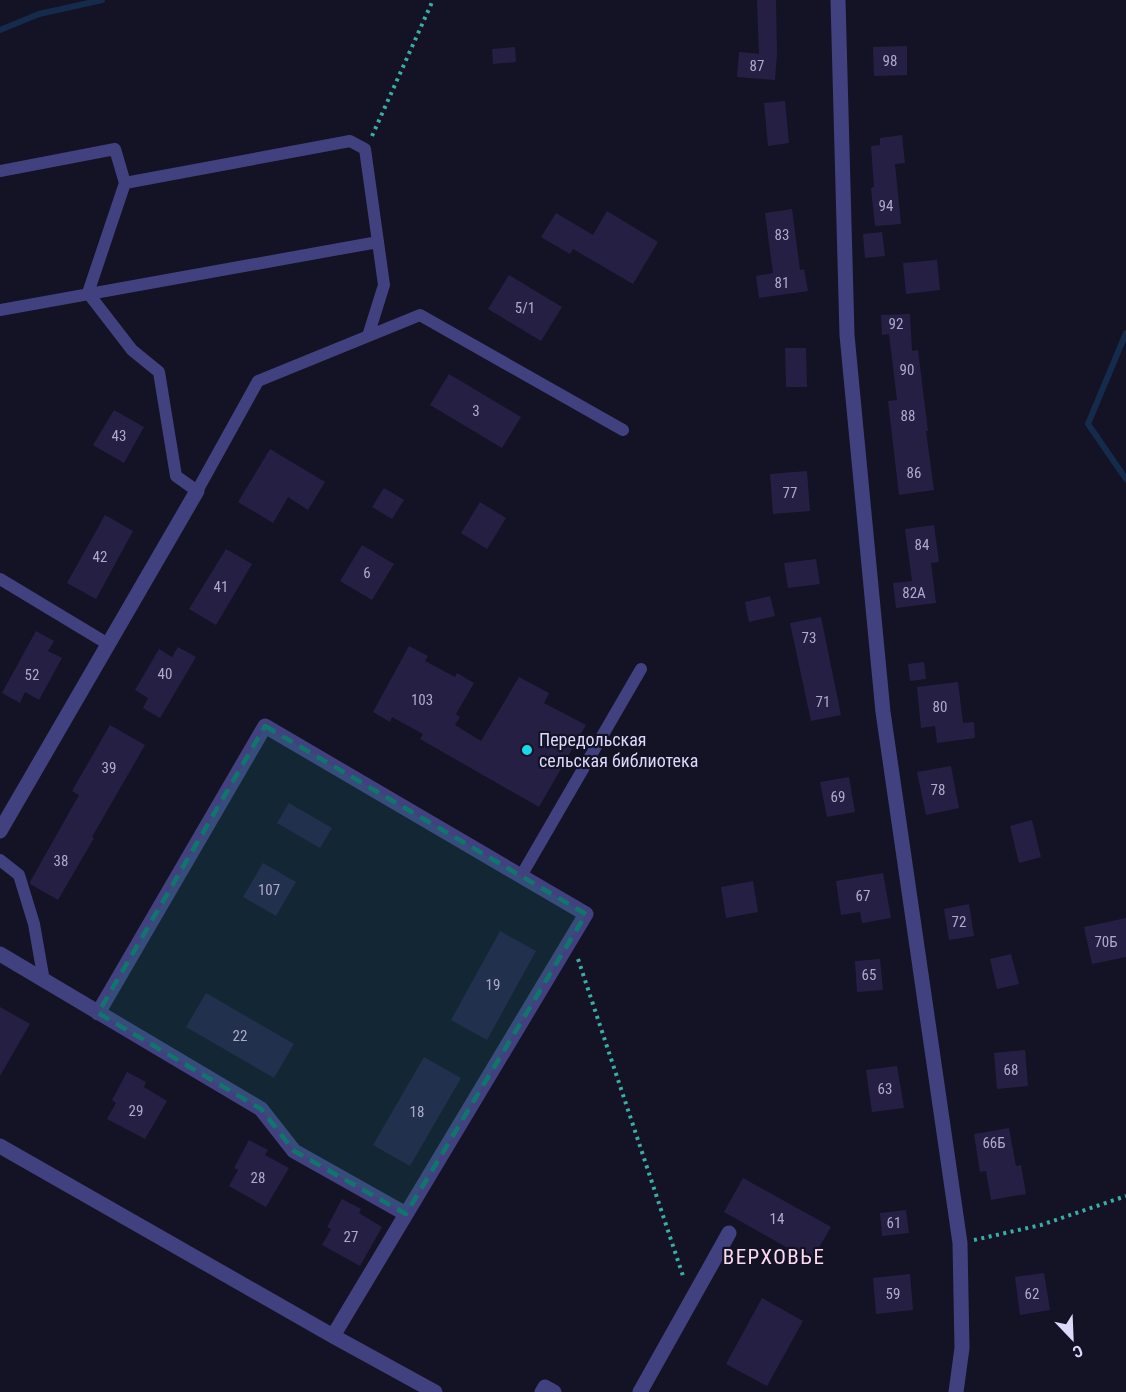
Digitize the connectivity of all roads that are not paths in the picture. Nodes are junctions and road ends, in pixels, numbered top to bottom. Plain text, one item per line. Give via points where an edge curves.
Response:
1 (838, 0) edge
2 (0, 171) edge
3 (125, 183) junction
4 (378, 242) junction
5 (88, 293) junction
6 (0, 310) edge
7 (368, 336) junction
8 (623, 430) dead end
9 (197, 491) junction
10 (0, 579) edge
11 (108, 644) junction
12 (640, 669) dead end
13 (0, 831) edge
14 (0, 860) edge
15 (522, 876) junction
16 (0, 954) edge
17 (44, 981) junction
18 (98, 1012) junction
19 (0, 1146) edge
20 (406, 1214) junction
21 (729, 1233) dead end
22 (333, 1336) junction
23 (435, 1392) edge
24 (542, 1392) edge
25 (554, 1392) edge
26 (639, 1392) edge
27 (956, 1392) edge

1 - 27 street via 847,335 881,700 960,1243 962,1348
2 - 3 lane via 115,149
3 - 4 lane via 350,141 365,149
3 - 5 lane
4 - 5 lane
4 - 7 lane via 384,285
5 - 6 lane
5 - 9 lane via 132,350 159,372 176,476
7 - 8 lane via 420,315
7 - 9 lane via 258,381
9 - 11 street
10 - 11 lane
11 - 13 street
12 - 15 lane
14 - 17 lane via 19,875 34,924
15 - 18 street via 265,726
15 - 20 street via 586,914
16 - 17 street
17 - 18 street
18 - 20 street via 261,1109 294,1151
19 - 22 street
20 - 22 street
21 - 26 street
22 - 23 street
24 - 25 street via 544,1387

